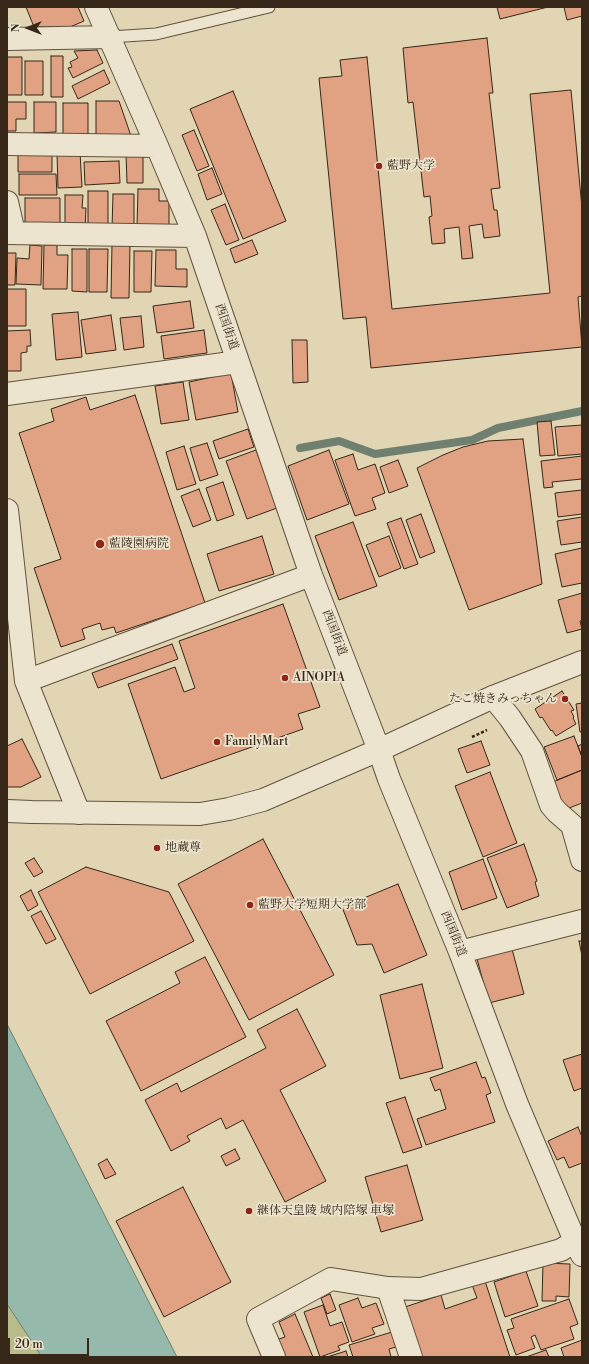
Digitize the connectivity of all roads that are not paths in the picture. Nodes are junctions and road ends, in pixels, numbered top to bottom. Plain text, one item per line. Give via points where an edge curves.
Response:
1 (96, 7) edge
2 (269, 7) edge
3 (110, 37) junction
4 (7, 39) edge
5 (7, 144) edge
6 (157, 146) junction
7 (7, 202) edge
8 (11, 233) edge
9 (195, 236) junction
10 (238, 362) junction
11 (7, 394) edge
12 (7, 510) edge
13 (311, 576) junction
14 (582, 662) edge
15 (26, 681) junction
16 (493, 697) junction
17 (379, 750) junction
18 (7, 811) edge
19 (79, 813) junction
20 (572, 815) edge
21 (582, 860) edge
22 (582, 921) edge
23 (460, 952) junction
24 (580, 1244) edge
25 (388, 1288) junction
26 (274, 1357) edge
27 (411, 1357) edge

1 - 3 street, 西国街道
2 - 3 lane via 156,34
3 - 4 street
3 - 6 street, 西国街道
5 - 6 street
6 - 9 street, 西国街道
7 - 8 street
8 - 9 street
9 - 10 street, 西国街道
10 - 11 street
10 - 13 street, 西国街道
12 - 15 street
13 - 15 street
13 - 17 street, 西国街道
14 - 16 street
15 - 19 street
16 - 17 street
16 - 20 street via 532,751 551,805
17 - 19 street via 263,800 229,809 200,814
17 - 23 street, 西国街道
18 - 19 street
20 - 21 street via 572,825
22 - 23 street
23 - 24 street, 西国街道 via 517,1104
24 - 25 street via 420,1289
25 - 26 street via 331,1279 258,1319
25 - 27 street

